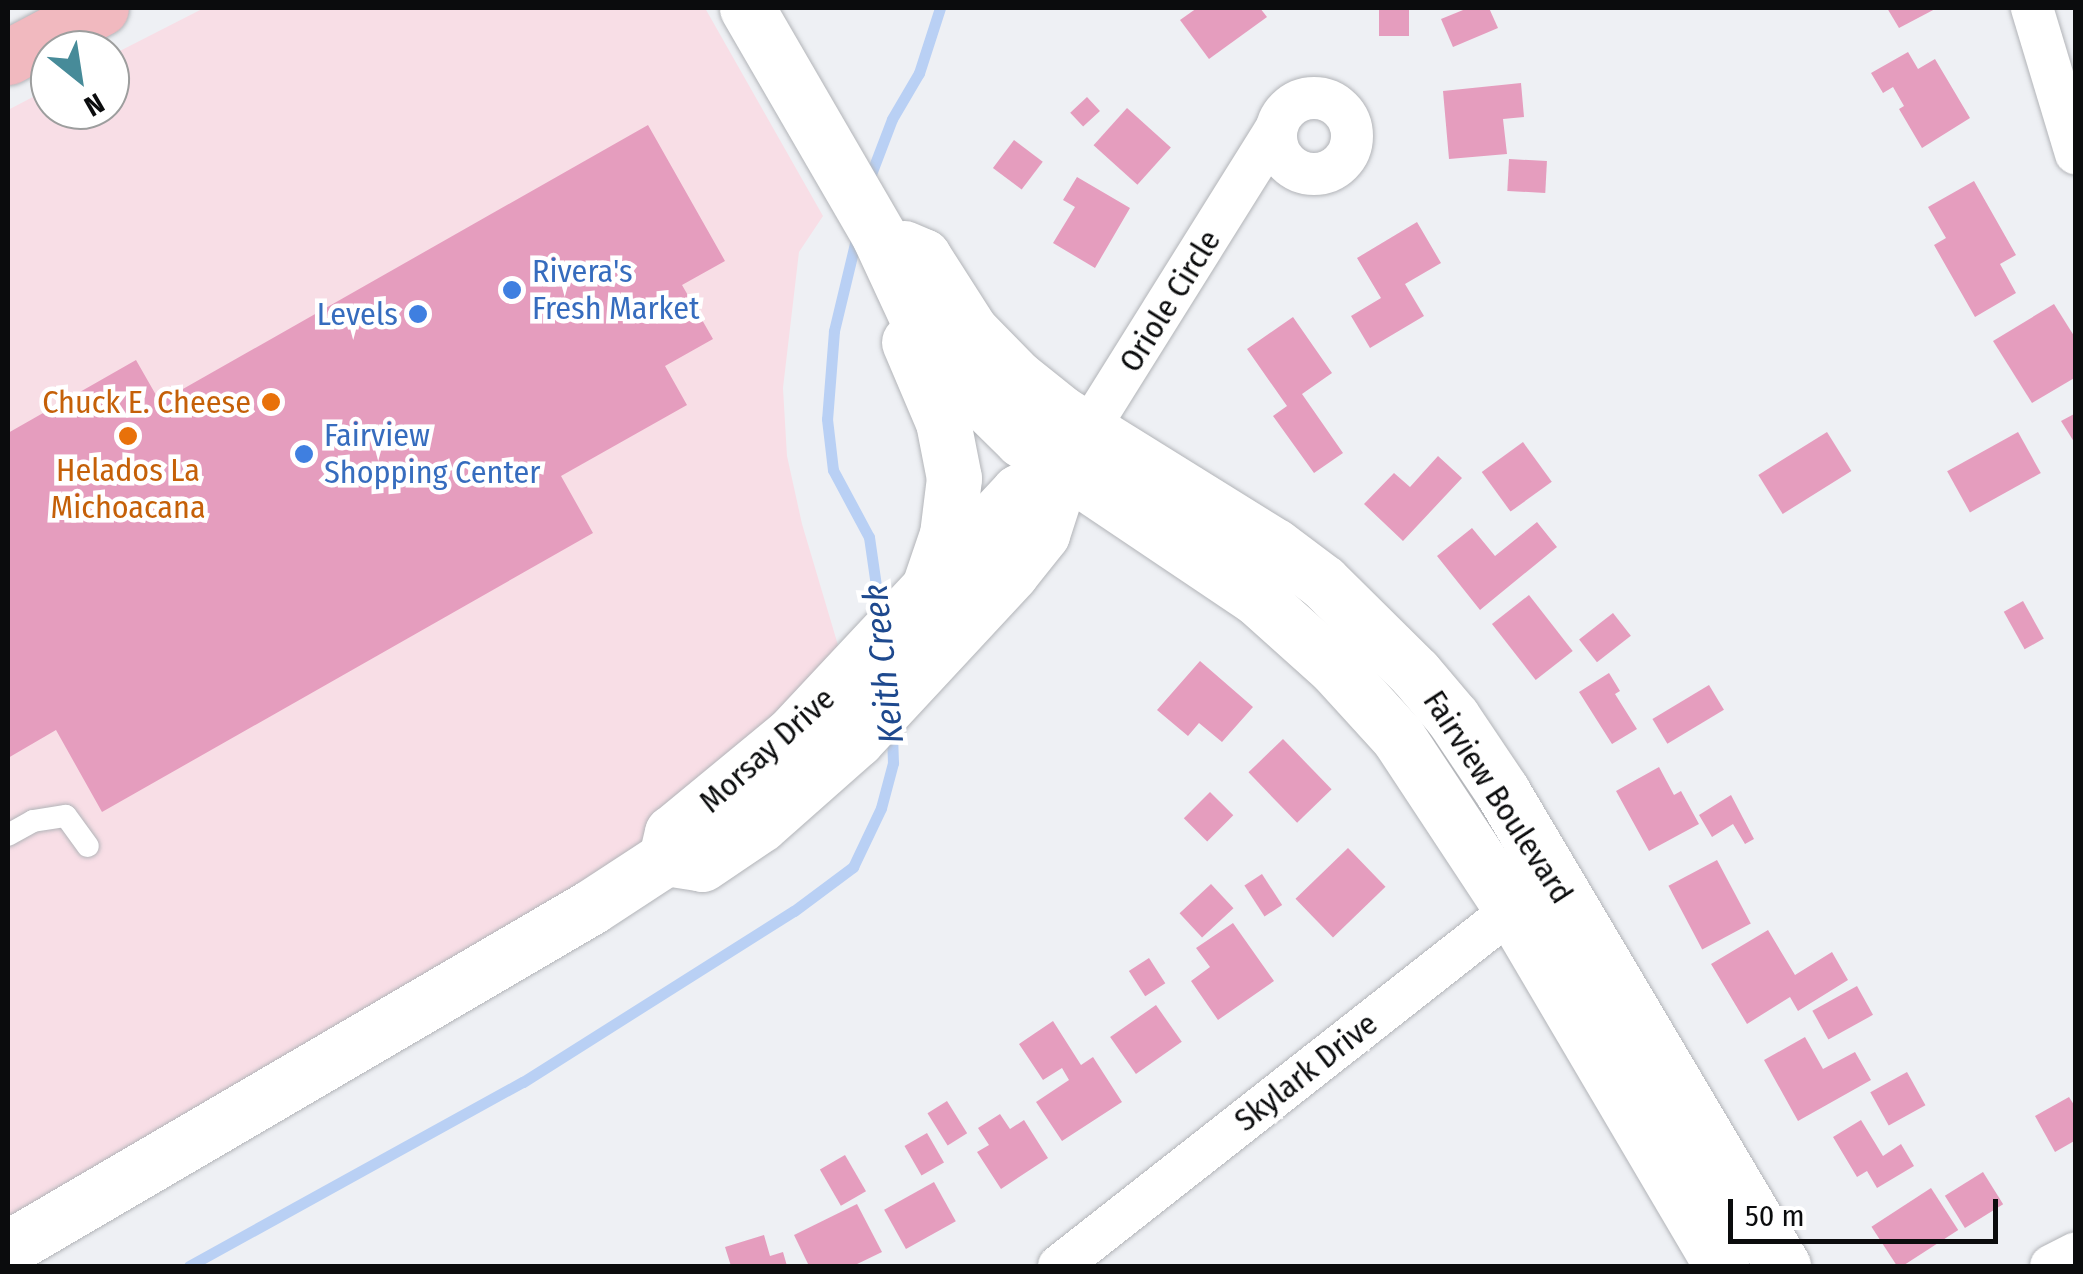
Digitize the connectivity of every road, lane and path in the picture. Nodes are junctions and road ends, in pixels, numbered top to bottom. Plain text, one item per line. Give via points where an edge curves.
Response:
1 (101, 8) edge
2 (748, 8) edge
3 (2032, 8) edge
4 (8, 57) edge
5 (1275, 131) dead end
6 (2076, 154) edge
7 (879, 236) junction
8 (1076, 449) junction
9 (937, 619) junction
10 (8, 836) edge
11 (88, 846) dead end
12 (1533, 894) junction
13 (8, 1248) edge
14 (2076, 1252) edge
15 (1059, 1266) edge
16 (1722, 1266) edge
17 (1782, 1266) edge
18 (2051, 1266) edge

1 - 4 main road
2 - 7 street, Fairview Boulevard
3 - 6 street
5 - 8 street, Oriole Circle
7 - 8 street, Fairview Boulevard via 918,322 1004,424
7 - 9 street via 895,308 942,422 954,478
8 - 9 street, Morsay Drive via 1018,492
8 - 12 street, Fairview Boulevard via 1335,668
9 - 13 street, Morsay Drive via 844,717 771,753 672,833 666,858
10 - 11 lane via 33,821 66,816
12 - 15 street, Skylark Drive
12 - 16 street, Fairview Boulevard
12 - 17 street, Fairview Boulevard
14 - 18 street

